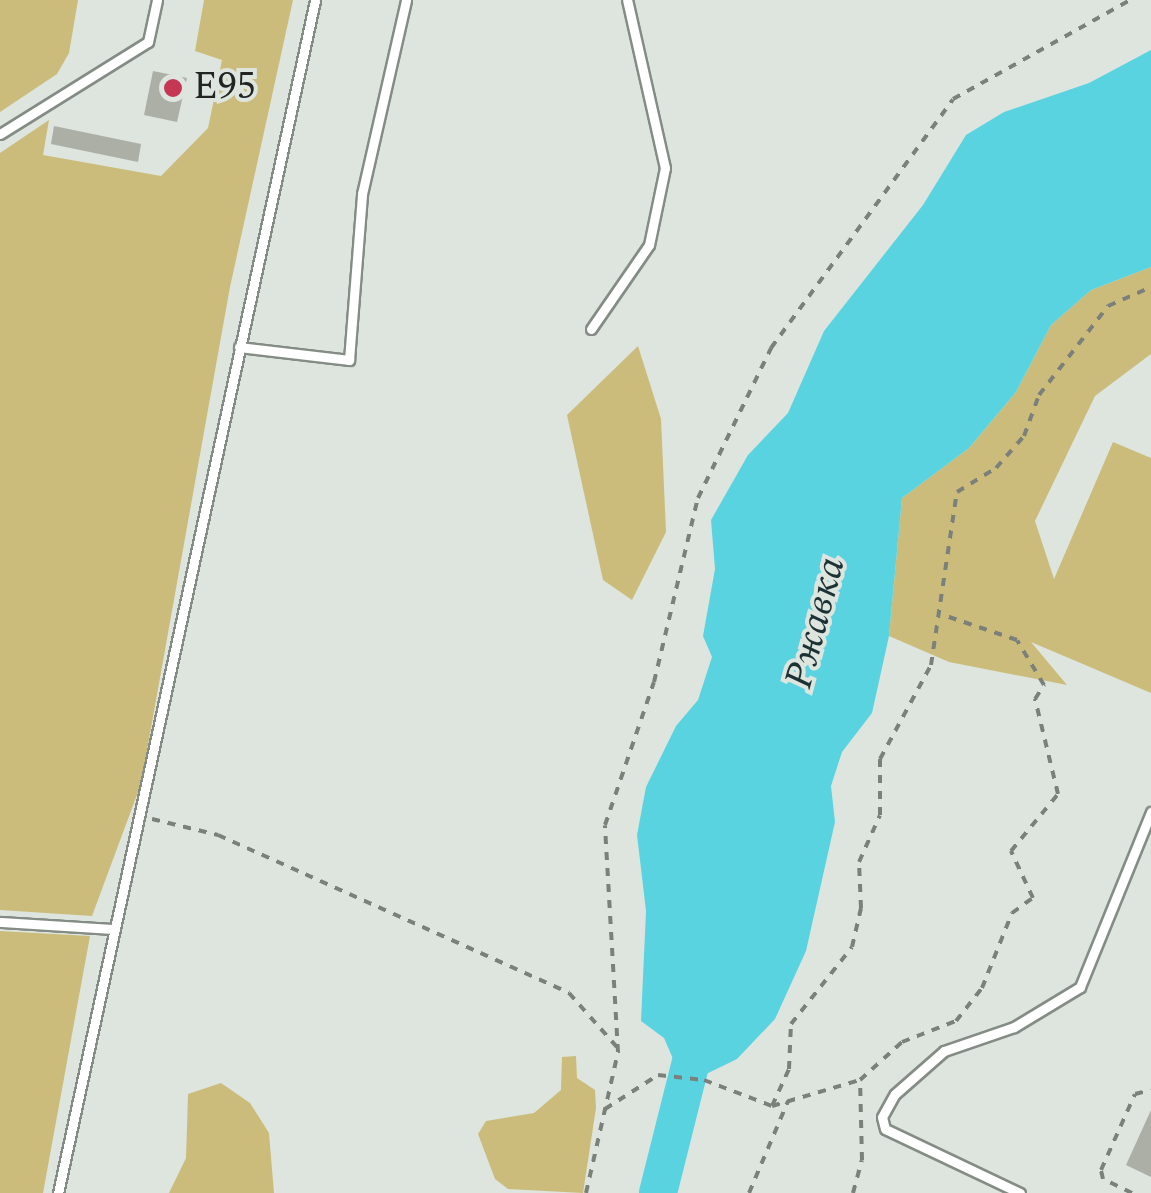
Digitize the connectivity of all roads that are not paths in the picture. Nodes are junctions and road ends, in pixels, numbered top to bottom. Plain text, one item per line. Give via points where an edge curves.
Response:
1 (157, 0) edge
2 (315, 0) edge
3 (406, 0) edge
4 (627, 0) edge
5 (0, 134) edge
6 (590, 329) dead end
7 (239, 347) junction
8 (1151, 812) edge
9 (0, 922) edge
10 (112, 929) junction
11 (58, 1193) edge
12 (1020, 1193) edge

1 - 5 lane via 148,42
2 - 7 lane
3 - 7 lane via 362,194 350,360
4 - 6 lane via 665,168 650,246
7 - 10 lane via 143,816
8 - 12 lane via 1080,987 1014,1027 944,1052 895,1094 882,1117 885,1129
9 - 10 lane
10 - 11 lane

